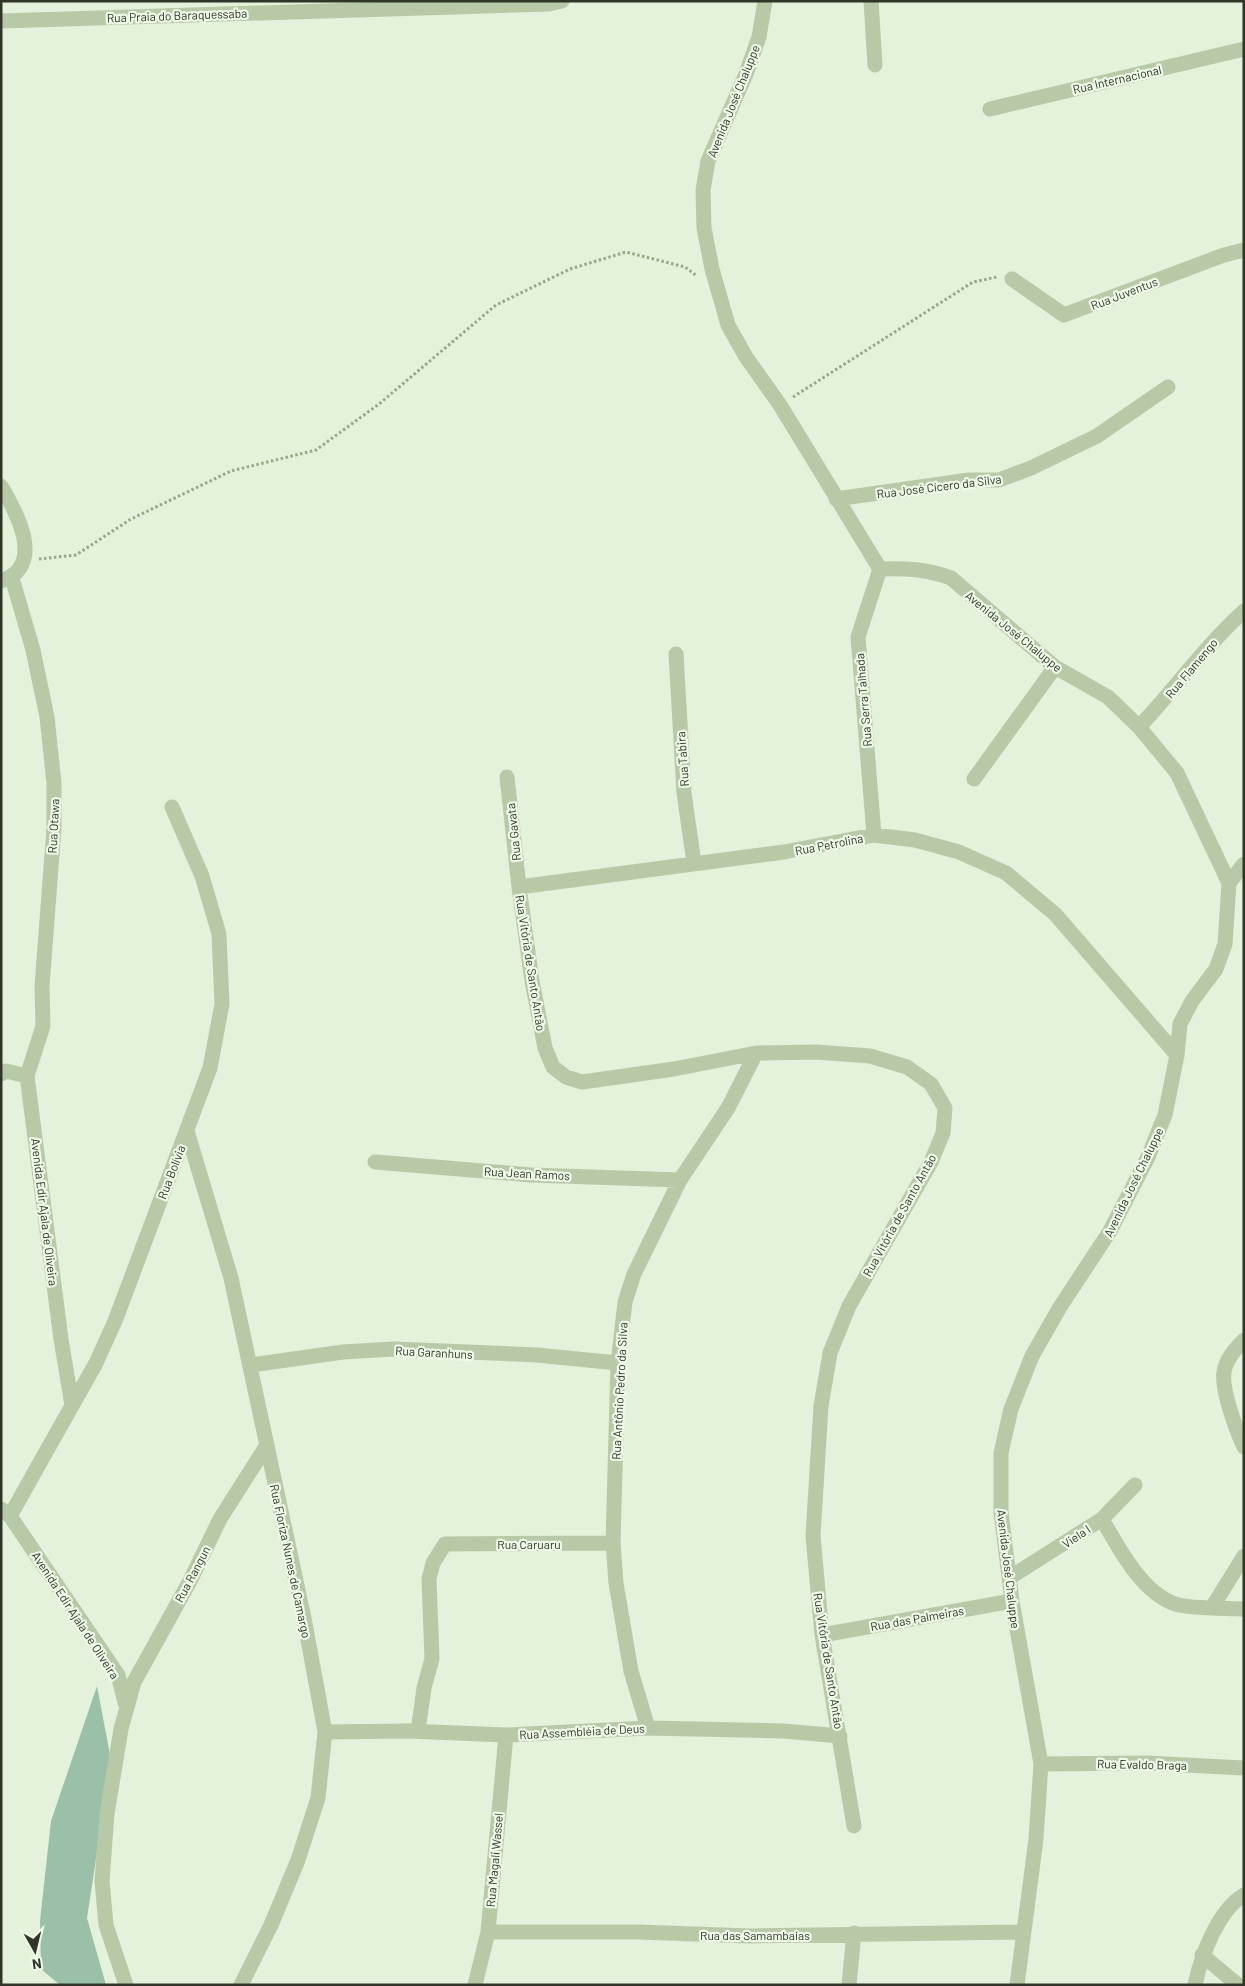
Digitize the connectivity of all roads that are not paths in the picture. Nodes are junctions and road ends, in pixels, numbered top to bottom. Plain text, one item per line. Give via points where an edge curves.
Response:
1 (562, 1) edge
2 (765, 1) edge
3 (871, 1) edge
4 (1, 21) edge
5 (1244, 49) edge
6 (875, 65) dead end
7 (990, 109) dead end
8 (1244, 250) edge
9 (1012, 279) road end
10 (1168, 387) dead end
11 (1, 486) edge
12 (836, 499) junction
13 (880, 569) junction
14 (6, 579) edge
15 (1244, 610) edge
16 (676, 654) dead end
17 (1055, 667) junction
18 (1139, 727) junction
19 (508, 777) dead end
20 (974, 779) dead end
21 (172, 807) dead end
22 (874, 835) junction
23 (694, 863) junction
24 (1244, 864) edge
25 (1229, 883) junction
26 (519, 887) junction
27 (756, 1053) junction
28 (1177, 1055) junction
29 (1, 1074) edge
30 (27, 1076) junction
31 (186, 1131) junction
32 (375, 1162) dead end
33 (680, 1180) junction
34 (1244, 1340) edge
35 (618, 1363) junction
36 (251, 1365) junction
37 (72, 1406) junction
38 (267, 1445) junction
39 (1244, 1447) edge
40 (1135, 1485) dead end
41 (6, 1513) edge
42 (1102, 1519) junction
43 (613, 1543) junction
44 (1244, 1556) edge
45 (1009, 1578) junction
46 (1012, 1601) junction
47 (1213, 1606) junction
48 (1244, 1609) edge
49 (822, 1635) junction
50 (127, 1707) junction
51 (648, 1728) junction
52 (418, 1731) junction
53 (325, 1732) junction
54 (506, 1735) junction
55 (840, 1736) junction
56 (1041, 1764) junction
57 (1244, 1768) edge
58 (854, 1826) dead end
59 (1244, 1895) edge
60 (488, 1932) junction
61 (1022, 1932) junction
62 (854, 1934) junction
63 (1202, 1955) junction
64 (126, 1985) edge
65 (241, 1985) edge
66 (475, 1985) edge
67 (849, 1985) edge
68 (1017, 1985) edge
69 (1195, 1985) edge
70 (1238, 1985) edge

1 - 4 street, Rua Praia do Baraquessaba via 549,4
2 - 12 street, Avenida José Chaluppe via 759,37 746,74 708,161 703,190 704,228 728,325
3 - 6 street
5 - 7 street, Rua Internacional
8 - 9 street, Rua Juventus via 1064,315
10 - 12 street, Rua José Cícero da Silva via 1096,436 998,480 970,480
11 - 14 street via 22,528 25,544 20,569
12 - 13 street, Avenida José Chaluppe
13 - 17 street, Avenida José Chaluppe via 909,568 950,578
13 - 22 street, Rua Serra Talhada via 858,637
14 - 30 street, Rua Otawa via 33,650 47,717 54,783 54,828 42,986 43,1026
15 - 18 street, Rua Flamengo via 1212,641
16 - 23 street, Rua Tabira via 684,793
17 - 18 street, Avenida José Chaluppe via 1108,697
17 - 20 street
18 - 25 street, Avenida José Chaluppe via 1176,773
19 - 26 street, Rua Gavata
21 - 31 street, Rua Bolívia via 202,876 219,934 222,1004 210,1068
22 - 23 street, Rua Petrolina via 784,852
22 - 28 street, Rua Petrolina via 915,840 959,852 1006,873 1054,914
23 - 26 street, Rua Petrolina
24 - 25 street
25 - 28 street, Avenida José Chaluppe via 1225,944 1216,969 1192,1001 1180,1024
26 - 27 street, Rua Vitória de Santo Antão via 532,981 545,1048 553,1068 582,1082
27 - 33 street, Rua Antônio Pedro da Silva via 728,1108
27 - 49 street, Rua Vitória de Santo Antão via 816,1052 870,1056 908,1067 932,1084 945,1108 943,1133 931,1162 849,1306 830,1353 821,1406 813,1536
28 - 45 street, Avenida José Chaluppe via 1165,1115 1148,1157 1110,1231 1032,1356 1011,1409 1001,1453 1001,1512
29 - 30 street via 6,1071
30 - 37 street, Avenida Edir Ajala de Oliveira via 60,1339
31 - 36 street, Rua Floriza Nunes de Camargo via 231,1278
31 - 37 street, Rua Bolívia via 115,1322
32 - 33 street, Rua Jean Ramos via 531,1175
33 - 35 street, Rua Antônio Pedro da Silva via 634,1274 625,1302
34 - 39 street via 1233,1350 1224,1373 1230,1408
35 - 36 street, Rua Garanhuns via 537,1355 394,1349 343,1352
35 - 43 street, Rua Antônio Pedro da Silva
36 - 38 street, Rua Floriza Nunes de Camargo
37 - 41 street, Rua Bolívia
38 - 50 street, Rua Rangun via 220,1519 134,1682
38 - 53 street, Rua Floriza Nunes de Camargo
40 - 42 street, Viela I
41 - 50 street, Avenida Edir Ajala de Oliveira via 118,1675
42 - 45 street, Viela I
42 - 47 street via 1136,1572 1156,1594 1176,1604
43 - 51 street, Rua Antônio Pedro da Silva via 616,1583 631,1671
43 - 52 street, Rua Caruaru via 446,1544 433,1563 429,1580 432,1659
44 - 47 street
45 - 46 street, Avenida José Chaluppe
46 - 49 street, Rua das Palmeiras
46 - 56 street, Avenida José Chaluppe
47 - 48 street
49 - 55 street, Rua Vitória de Santo Antão
50 - 64 street via 120,1729 107,1814 102,1881 106,1925
51 - 54 street, Rua Assembléia de Deus
51 - 55 street, Rua Assembléia de Deus via 784,1731
52 - 53 street, Rua Assembléia de Deus
52 - 54 street, Rua Assembléia de Deus
53 - 65 street, Rua Floriza Nunes de Camargo via 318,1798 298,1860
54 - 60 street, Rua Magali Wassel
55 - 58 street, Rua Vitória de Santo Antão
56 - 57 street, Rua Evaldo Braga via 1147,1763
56 - 61 street, Avenida José Chaluppe via 1036,1839
59 - 63 street via 1227,1909
60 - 62 street, Rua das Samambaias via 748,1936
60 - 66 street, Rua Magali Wassel
61 - 62 street, Rua das Samambaias
61 - 68 street, Avenida José Chaluppe
62 - 67 street
63 - 69 street
63 - 70 street

